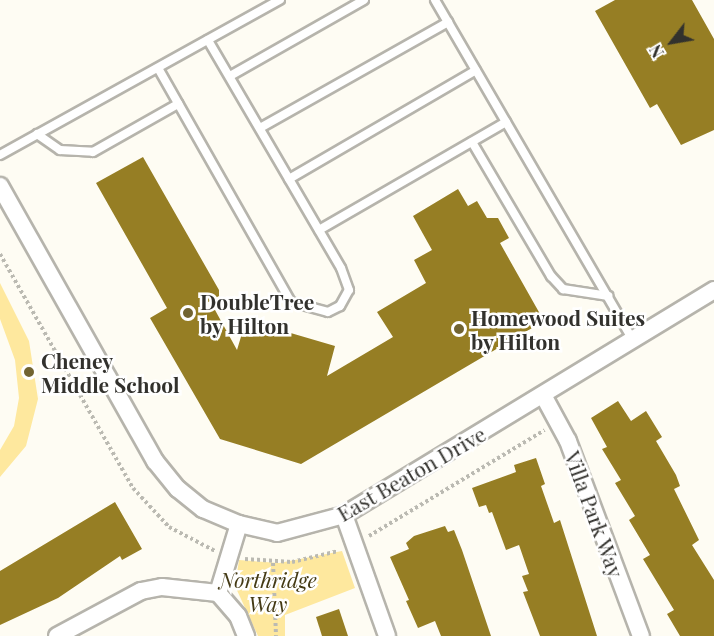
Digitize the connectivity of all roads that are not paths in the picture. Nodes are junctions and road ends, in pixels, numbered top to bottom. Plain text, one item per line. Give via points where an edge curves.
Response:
1 (280, 0) edge
2 (364, 0) edge
3 (435, 0) edge
4 (448, 22) junction
5 (208, 40) junction
6 (158, 68) junction
7 (476, 70) junction
8 (230, 76) junction
9 (178, 104) junction
10 (506, 122) junction
11 (260, 128) junction
12 (37, 134) junction
13 (472, 142) junction
14 (0, 155) edge
15 (289, 179) junction
16 (0, 186) edge
17 (319, 230) junction
18 (714, 290) edge
19 (608, 296) junction
20 (633, 340) junction
21 (543, 395) junction
22 (344, 515) junction
23 (239, 524) junction
24 (218, 593) junction
25 (57, 636) edge
26 (246, 636) edge
27 (387, 636) edge
28 (641, 636) edge

1 - 5 lane
2 - 8 lane
3 - 4 lane
4 - 7 lane
4 - 11 lane
5 - 6 lane
5 - 8 lane
6 - 9 lane
6 - 12 lane
7 - 10 lane
7 - 15 lane
8 - 11 lane
9 - 12 lane via 93,152 60,150
9 - 17 lane via 278,286 291,302 328,312 340,306 349,290
10 - 13 lane
10 - 19 lane
11 - 15 lane
12 - 14 lane
13 - 17 lane
13 - 19 lane via 551,276 563,289
15 - 17 lane
16 - 23 street, East Beaton Drive via 155,461 178,489 203,509
18 - 20 street, East Beaton Drive
19 - 20 lane
20 - 21 street, East Beaton Drive
21 - 22 street, East Beaton Drive
21 - 28 street, Villa Park Way via 568,441
22 - 23 street, East Beaton Drive via 277,532
22 - 27 street
23 - 24 street
24 - 25 street via 162,587 141,591
24 - 26 street via 238,616

